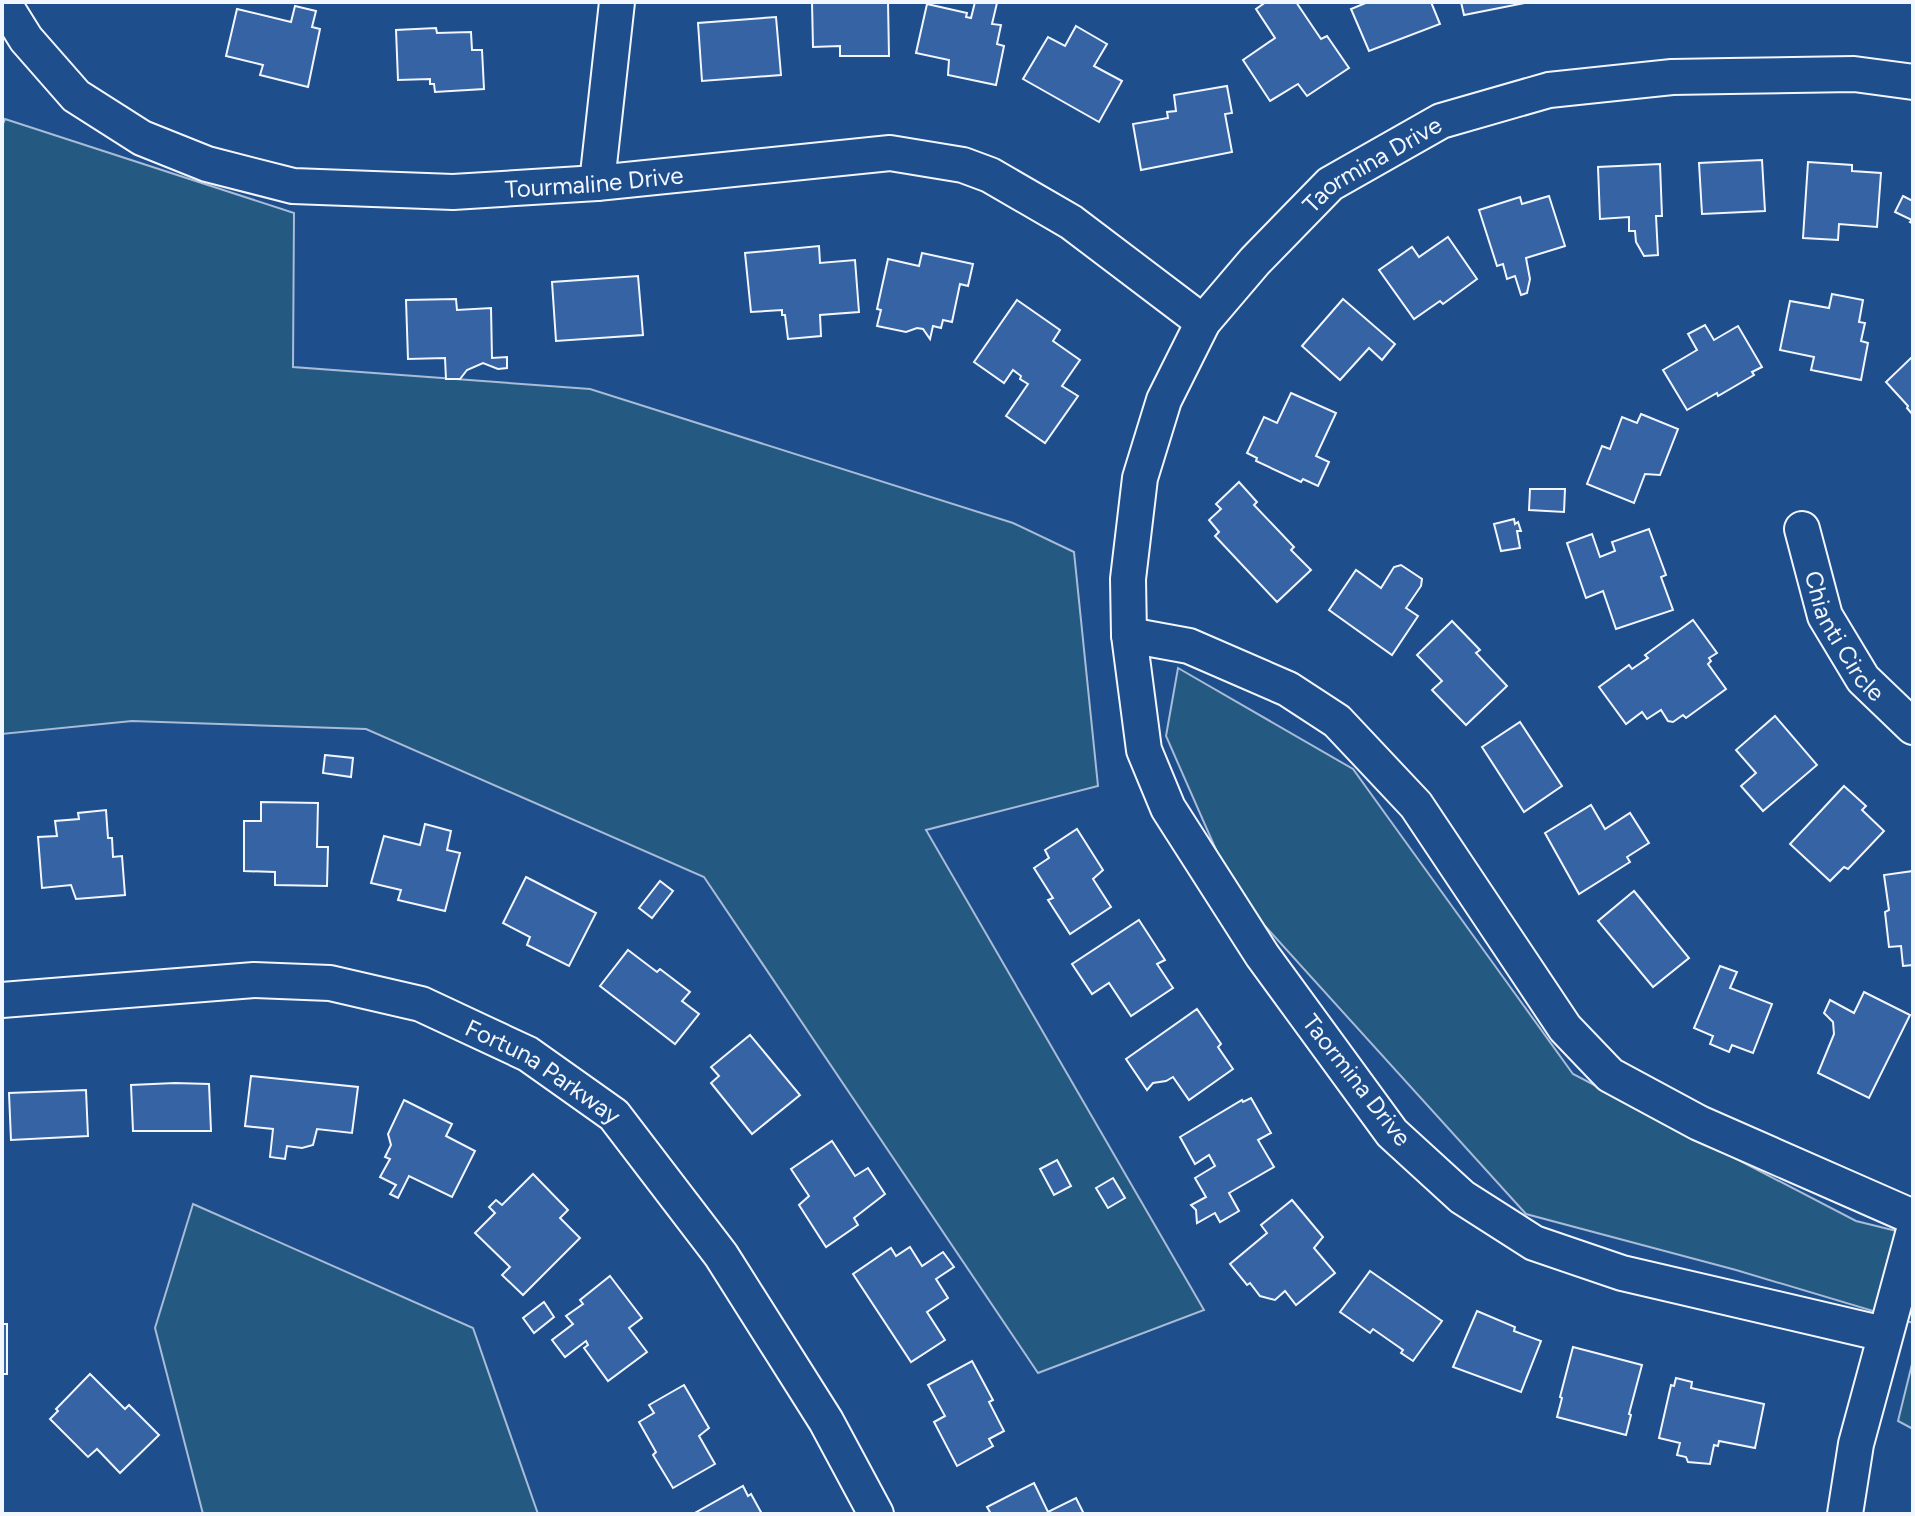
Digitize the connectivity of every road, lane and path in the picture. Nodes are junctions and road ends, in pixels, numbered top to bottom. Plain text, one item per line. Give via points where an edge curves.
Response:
1 (3, 2) edge
2 (617, 2) edge
3 (1913, 82) edge
4 (597, 183) junction
5 (1203, 322) junction
6 (1802, 529) dead end
7 (1129, 635) junction
8 (1913, 727) edge
9 (2, 1000) edge
10 (1913, 1217) edge
11 (1913, 1234) edge
12 (1884, 1334) junction
13 (876, 1514) edge
14 (1845, 1514) edge

1 - 4 street, Tourmaline Drive via 26,39 76,96 142,138 207,164 293,186 453,192
2 - 4 street
3 - 5 street, Taormina Drive via 1854,74 1672,77 1549,90 1441,121 1330,184
4 - 5 street, Tourmaline Drive via 890,153 963,165 1071,222
5 - 7 street, Taormina Drive via 1164,400 1140,478 1128,579
6 - 8 street, Chianti Circle via 1825,616 1863,679
7 - 10 street via 1189,646 1288,689 1337,721 1416,805 1565,1028 1610,1075 1699,1123
7 - 12 street, Taormina Drive via 1144,750 1168,808 1262,955 1392,1133 1462,1197 1534,1243 1622,1273
9 - 13 street, Fortuna Parkway via 254,980 330,983 421,1004 528,1054 614,1115 711,1242 826,1421
11 - 12 street
12 - 14 street via 1856,1444

